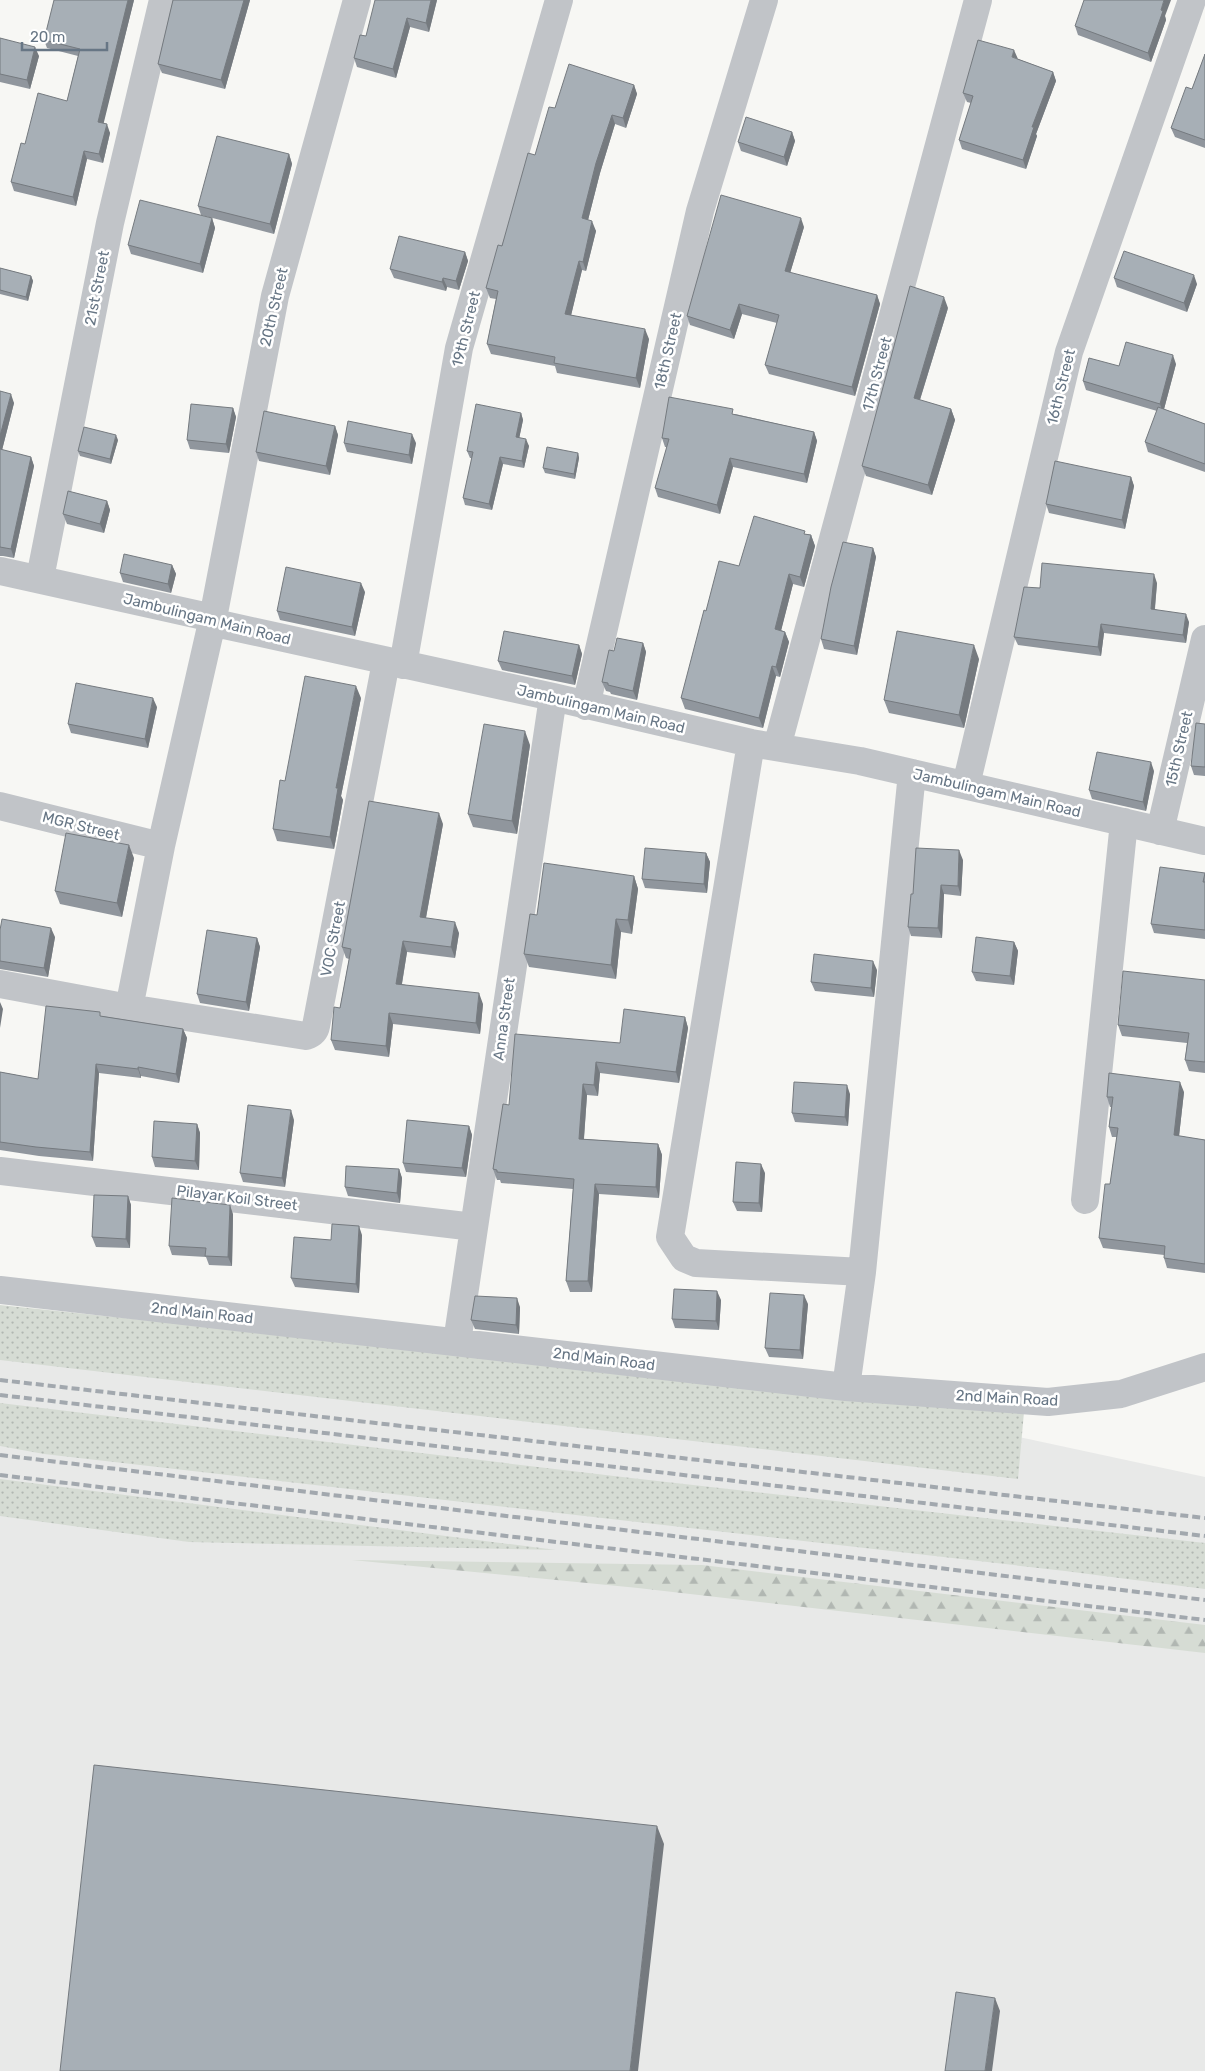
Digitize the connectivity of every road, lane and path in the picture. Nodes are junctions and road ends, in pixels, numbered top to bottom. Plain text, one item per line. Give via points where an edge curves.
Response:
1 (163, 0) edge
2 (357, 0) edge
3 (559, 0) edge
4 (764, 0) edge
5 (978, 0) edge
6 (1192, 0) edge
7 (0, 570) edge
8 (40, 578) junction
9 (213, 618) junction
10 (1205, 639) edge
11 (395, 663) junction
12 (553, 697) junction
13 (586, 706) junction
14 (764, 745) junction
15 (912, 773) junction
16 (966, 785) junction
17 (0, 806) edge
18 (1124, 822) junction
19 (1160, 831) junction
20 (1205, 841) edge
21 (161, 846) junction
22 (0, 984) edge
23 (129, 1008) junction
24 (0, 1171) edge
25 (1085, 1200) dead end
26 (474, 1227) junction
27 (862, 1272) junction
28 (0, 1290) edge
29 (457, 1342) junction
30 (1205, 1366) edge
31 (846, 1387) junction

1 - 8 street, 21st Street via 110,223
2 - 9 street, 20th Street via 275,296
3 - 11 street, 19th Street via 460,348
4 - 13 street, 18th Street via 700,211
5 - 14 street, 17th Street
6 - 16 street, 16th Street via 1069,352
7 - 8 street, Jambulingam Main Road
8 - 9 street, Jambulingam Main Road
9 - 11 street, Jambulingam Main Road via 215,623
9 - 21 street, 20th Street
10 - 19 street, 15th Street
11 - 12 street, Jambulingam Main Road
11 - 23 street, VOC Street via 315,1031 306,1036
12 - 13 street, Jambulingam Main Road
12 - 26 street, Anna Street
13 - 14 street, Jambulingam Main Road
14 - 15 street, Jambulingam Main Road
14 - 27 street, 17th Street via 670,1237 684,1258 696,1263
15 - 16 street, Jambulingam Main Road
15 - 27 street
16 - 18 street, Jambulingam Main Road
17 - 21 street, MGR Street
18 - 19 street, Jambulingam Main Road
18 - 25 street
19 - 20 street, Jambulingam Main Road
21 - 23 street, 20th Street
22 - 23 street
24 - 26 street, Pilayar Koil Street
26 - 29 street, Anna Street
27 - 31 street
28 - 29 street, 2nd Main Road
29 - 31 street, 2nd Main Road
30 - 31 street, 2nd Main Road via 1121,1394 1048,1402

